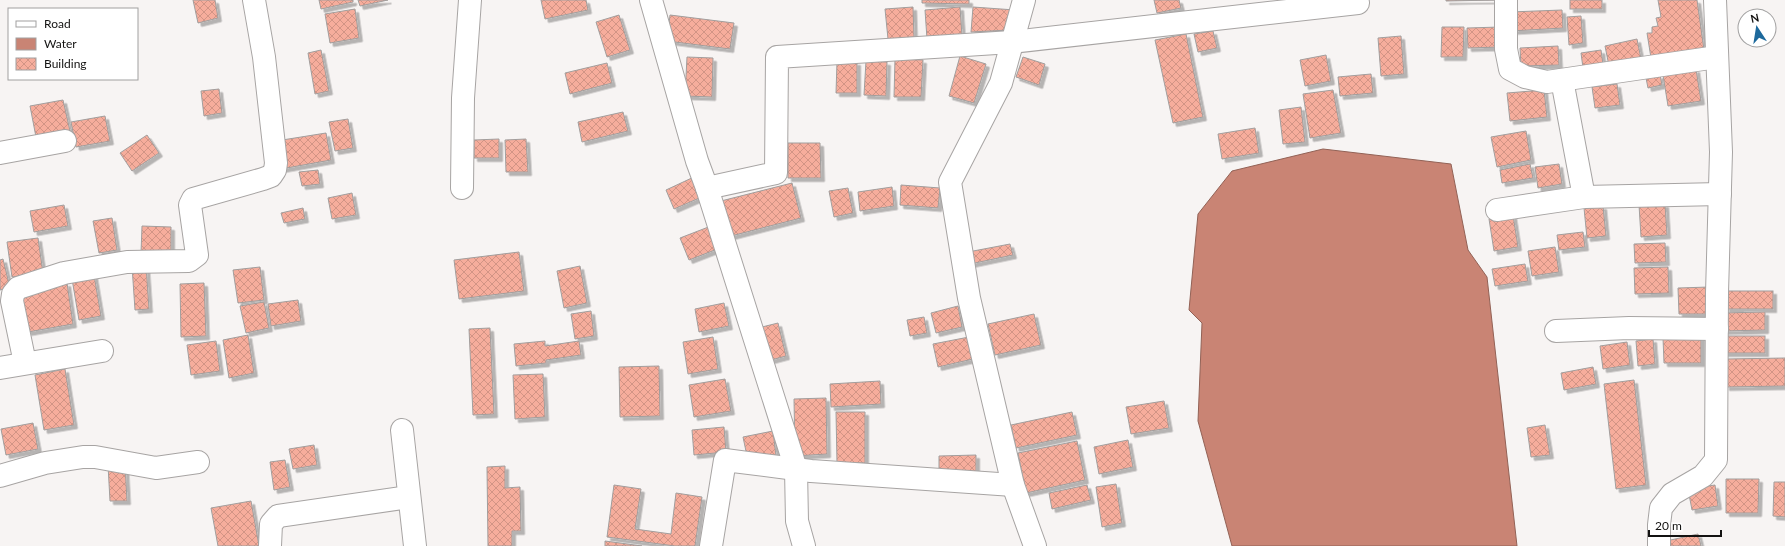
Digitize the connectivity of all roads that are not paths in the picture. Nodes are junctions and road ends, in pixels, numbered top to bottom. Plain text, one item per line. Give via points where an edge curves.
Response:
1 (254, 0) edge
2 (470, 0) edge
3 (651, 0) edge
4 (1024, 0) edge
5 (1506, 0) edge
6 (1715, 0) edge
7 (1358, 3) dead end
8 (1012, 42) junction
9 (1717, 57) junction
10 (1562, 80) junction
11 (65, 141) dead end
12 (0, 153) edge
13 (462, 188) dead end
14 (707, 188) junction
15 (1720, 194) junction
16 (1584, 197) junction
17 (1497, 210) dead end
18 (1717, 329) junction
19 (1556, 332) dead end
20 (102, 351) dead end
21 (25, 363) junction
22 (0, 368) edge
23 (402, 430) dead end
24 (198, 462) dead end
25 (796, 469) junction
26 (0, 476) edge
27 (1013, 485) junction
28 (409, 497) junction
29 (270, 546) edge
30 (415, 546) edge
31 (711, 546) edge
32 (804, 546) edge
33 (1035, 546) edge
34 (1659, 546) edge

1 - 21 street via 264,57 276,170 271,176 263,179 193,199 190,205 197,255 189,261 127,262 64,274 18,288 13,294 12,301
2 - 13 street via 463,98
3 - 14 street
4 - 8 street
5 - 10 street via 1506,49 1510,69 1547,82
6 - 9 street
7 - 8 street
8 - 14 street via 777,57 776,173
8 - 27 street via 1001,82 950,182 969,298
9 - 10 street
9 - 15 street
10 - 16 street
11 - 12 street
14 - 25 street
15 - 16 street
15 - 18 street
16 - 17 street
18 - 19 street via 1629,328
18 - 34 street via 1716,460 1704,476 1672,494 1661,508
20 - 21 street
21 - 22 street
23 - 28 street
24 - 26 street via 156,468 83,457 45,463
25 - 27 street
25 - 31 street via 725,460
25 - 32 street via 797,521
27 - 33 street
28 - 29 street via 278,516 271,524
28 - 30 street

